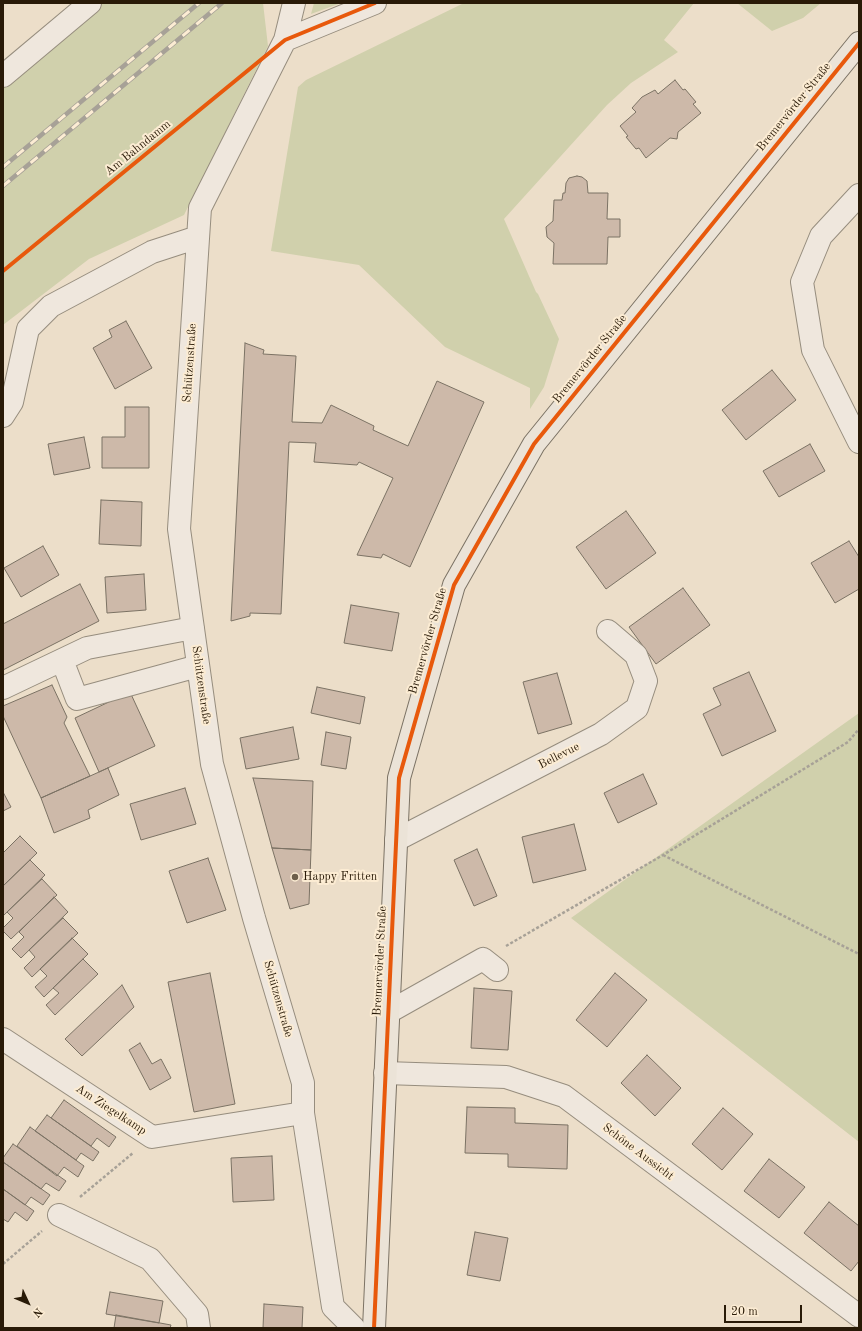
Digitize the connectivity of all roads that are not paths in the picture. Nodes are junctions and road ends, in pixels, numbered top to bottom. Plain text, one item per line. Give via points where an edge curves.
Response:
1 (90, 3) edge
2 (294, 3) edge
3 (376, 3) edge
4 (285, 40) junction
5 (859, 43) edge
6 (3, 76) edge
7 (859, 196) edge
8 (198, 237) junction
9 (3, 416) edge
10 (859, 442) edge
11 (193, 628) junction
12 (608, 631) dead end
13 (62, 660) junction
14 (198, 666) junction
15 (3, 688) edge
16 (396, 840) junction
17 (490, 965) road end
18 (387, 1013) junction
19 (3, 1039) edge
20 (385, 1073) junction
21 (303, 1113) junction
22 (59, 1215) dead end
23 (859, 1316) edge
24 (200, 1328) edge
25 (354, 1328) edge
26 (374, 1328) edge

1 - 6 street
2 - 4 street, Schützenstraße
3 - 4 street
4 - 8 street, Schützenstraße via 200,208
5 - 16 main road, Bremervörder Straße via 534,444 454,585 399,778
7 - 10 street via 821,236 802,282 813,350
8 - 9 street via 152,252 51,306 28,329 12,402
8 - 11 street, Schützenstraße via 179,529
11 - 13 street via 87,648
11 - 14 street, Schützenstraße
12 - 16 street, Bellevue via 636,655 646,682 637,708 601,734
13 - 14 street via 77,699
13 - 15 street
14 - 21 street, Schützenstraße via 212,764 302,1083
16 - 18 main road, Bremervörder Straße
17 - 18 street
18 - 20 main road, Bremervörder Straße
19 - 21 street, Am Ziegelkamp via 152,1137
20 - 23 street, Schöne Aussicht via 506,1077 564,1096
20 - 26 main road, Bremervörder Straße
21 - 25 street, Schützenstraße via 333,1307
22 - 24 street via 150,1259 197,1314

